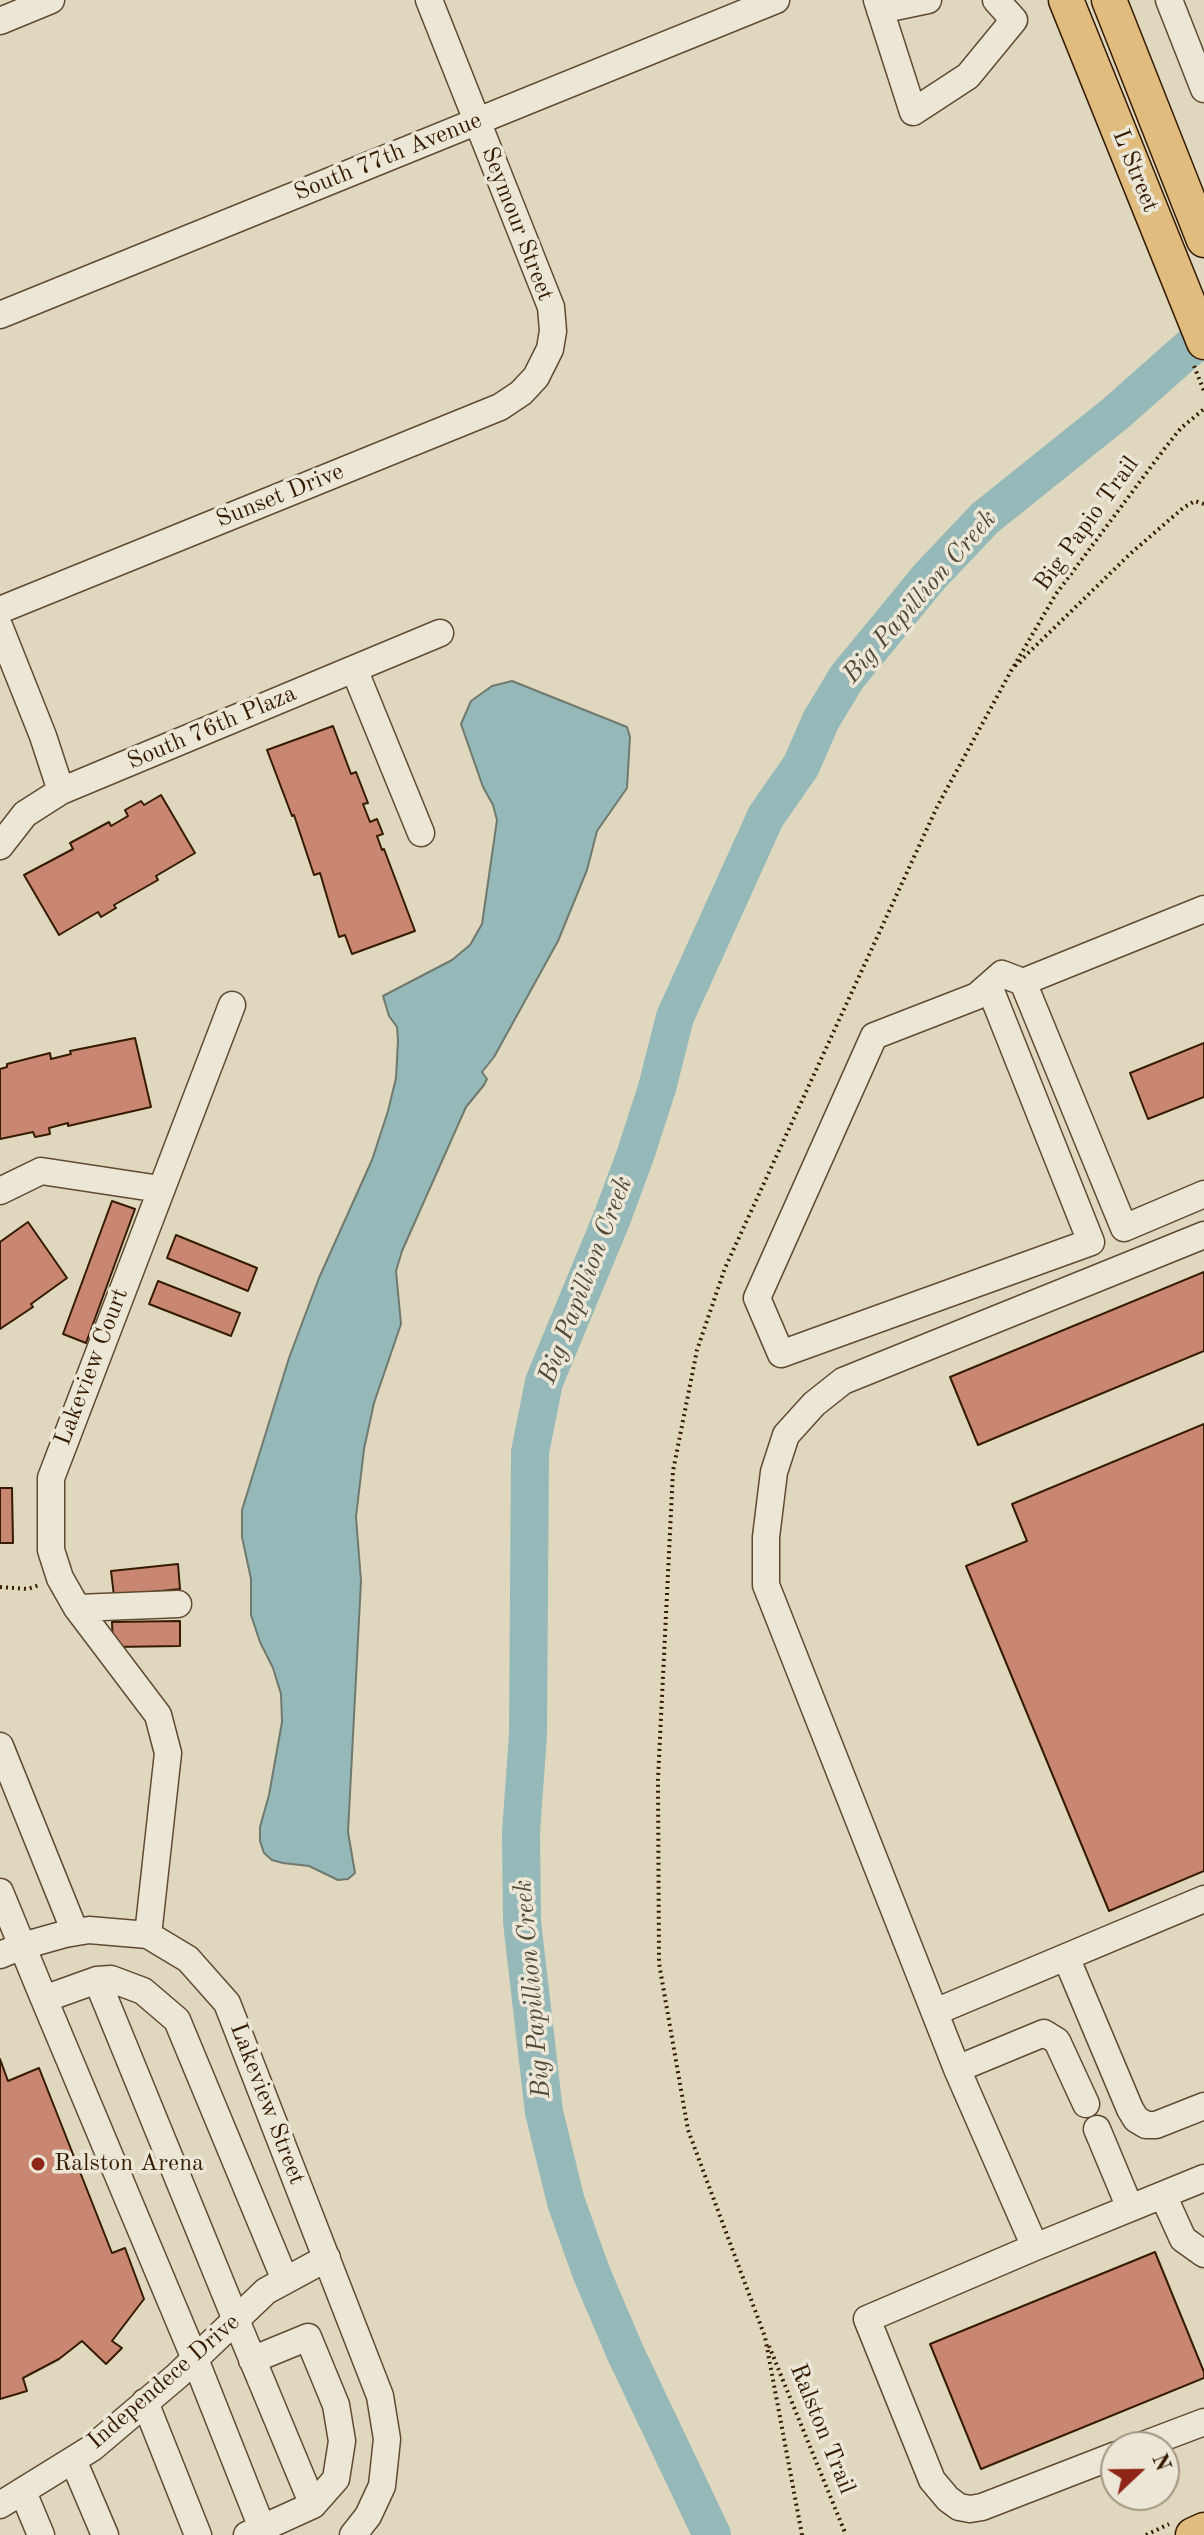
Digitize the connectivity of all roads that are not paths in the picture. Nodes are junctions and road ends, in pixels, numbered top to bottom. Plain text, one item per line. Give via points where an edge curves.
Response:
1 (51, 0) edge
2 (429, 0) edge
3 (776, 0) edge
4 (928, 0) edge
5 (996, 0) edge
6 (1066, 0) edge
7 (1109, 0) edge
8 (1169, 0) edge
9 (879, 5) edge
10 (0, 21) edge
11 (1204, 89) edge
12 (476, 120) junction
13 (1204, 240) edge
14 (0, 315) edge
15 (1204, 342) edge
16 (545, 362) joint
17 (0, 610) edge
18 (0, 628) edge
19 (440, 633) dead end
20 (354, 669) junction
21 (61, 791) junction
22 (421, 833) dead end
23 (0, 846) edge
24 (1204, 909) edge
25 (1023, 982) junction
26 (989, 986) junction
27 (232, 1005) dead end
28 (160, 1189) junction
29 (0, 1191) edge
30 (1204, 1194) edge
31 (1124, 1228) junction
32 (1204, 1235) edge
33 (1091, 1242) junction
34 (178, 1604) dead end
35 (77, 1608) junction
36 (0, 1746) edge
37 (0, 1892) edge
38 (1204, 1899) edge
39 (75, 1932) junction
40 (148, 1935) junction
41 (11, 1951) edge
42 (1066, 1957) junction
43 (97, 1980) junction
44 (44, 1999) junction
45 (935, 2012) junction
46 (957, 2069) junction
47 (1086, 2104) dead end
48 (1204, 2106) edge
49 (1097, 2129) dead end
50 (1204, 2178) edge
51 (1163, 2195) junction
52 (1130, 2208) junction
53 (1035, 2247) junction
54 (1204, 2254) edge
55 (327, 2258) junction
56 (285, 2280) junction
57 (236, 2320) junction
58 (195, 2359) junction
59 (252, 2360) junction
60 (145, 2402) junction
61 (1204, 2422) edge
62 (1180, 2431) edge
63 (73, 2460) junction
64 (1100, 2461) edge
65 (23, 2492) junction
66 (0, 2505) edge
67 (313, 2505) junction
68 (360, 2526) edge
69 (1204, 2530) edge
70 (254, 2532) edge
71 (41, 2535) edge
72 (105, 2535) edge
73 (198, 2535) edge
74 (1193, 2535) edge

1 - 10 street
2 - 12 street, Seymour Street
3 - 12 street, South 77th Avenue
4 - 9 street
5 - 9 street via 1014,20 968,76 913,112
6 - 15 main road, L Street
7 - 13 main road, L Street
8 - 11 street
12 - 14 street, South 77th Avenue
12 - 16 street, Seymour Street via 551,307 553,331
16 - 17 street, Sunset Drive via 521,393 500,407
18 - 21 street
19 - 20 street, South 76th Plaza
20 - 21 street, South 76th Plaza
20 - 22 street
21 - 23 street, South 76th Plaza via 25,814
24 - 25 street
25 - 26 street via 1002,974
25 - 31 street
26 - 33 street
26 - 33 street via 977,996 874,1036 757,1298 781,1354
27 - 28 street, Lakeview Court
28 - 29 street via 41,1171
28 - 35 street, Lakeview Court via 51,1478 51,1550
30 - 31 street
31 - 33 street
32 - 45 street via 843,1381 786,1435 774,1472 766,1585
34 - 35 street
35 - 40 street, Lakeview Court via 158,1715 168,1753
36 - 39 street
37 - 41 street
38 - 42 street
39 - 40 street
39 - 41 street
40 - 55 street, Lakeview Street via 188,1959 227,2003
41 - 44 street
42 - 45 street
42 - 48 street via 1136,2119 1156,2125
43 - 44 street
43 - 56 street via 111,1979 143,1991 177,2020
43 - 57 street
44 - 58 street
45 - 46 street
46 - 47 street via 1044,2033 1057,2041
46 - 53 street
49 - 52 street
50 - 51 street
51 - 52 street
51 - 54 street via 1183,2239
52 - 53 street
53 - 64 street via 867,2319 932,2480 959,2507 982,2507
55 - 56 street, Independece Drive
55 - 68 street, Lakeview Street via 380,2396 387,2439 382,2486
56 - 57 street, Independece Drive
57 - 58 street, Independece Drive
57 - 59 street
58 - 60 street, Independece Drive
58 - 70 street
59 - 67 street
59 - 67 street via 308,2337 336,2405 342,2441 336,2479
60 - 63 street, Independece Drive
60 - 73 street
61 - 62 street
63 - 65 street, Independece Drive
63 - 72 street
65 - 66 street, Independece Drive
65 - 71 street
67 - 70 street
69 - 74 main road

